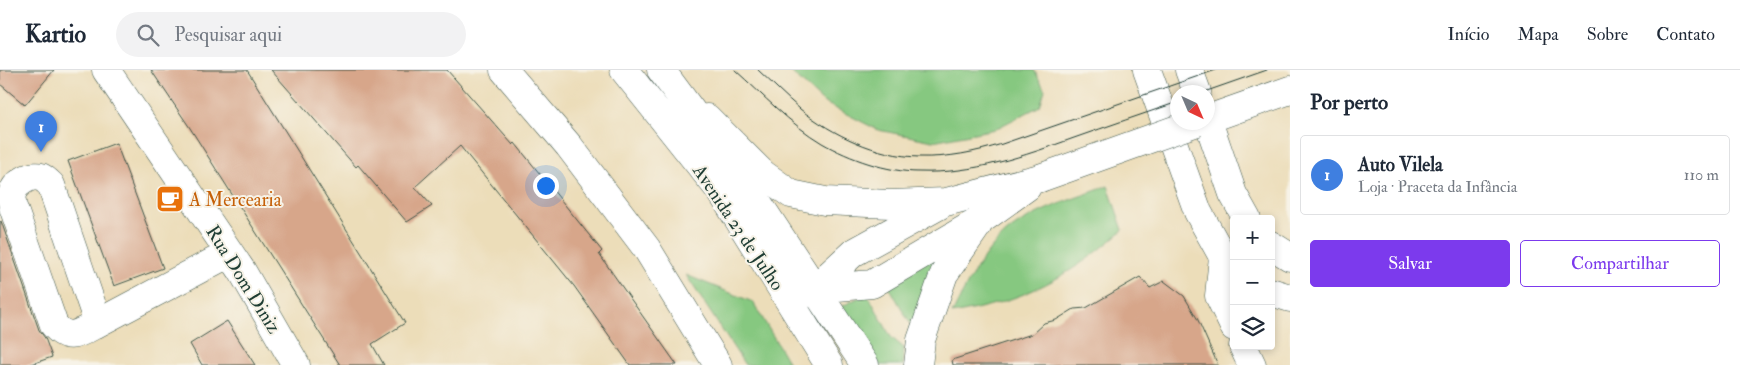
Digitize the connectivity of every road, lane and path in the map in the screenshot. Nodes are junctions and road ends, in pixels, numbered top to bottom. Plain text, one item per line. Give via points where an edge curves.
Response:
1 (106, 70) edge
2 (504, 70) edge
3 (624, 70) edge
4 (1147, 70) edge
5 (1189, 70) edge
6 (667, 77) edge
7 (1194, 85) edge
8 (1290, 90) edge
9 (1215, 117) edge
10 (1175, 130) edge
11 (1211, 130) edge
12 (1040, 178) junction
13 (946, 202) junction
14 (1246, 215) edge
15 (984, 218) junction
16 (1275, 248) edge
17 (230, 253) junction
18 (1290, 257) edge
19 (1228, 262) edge
20 (814, 289) junction
21 (1275, 293) edge
22 (1290, 298) edge
23 (790, 303) junction
24 (1230, 319) edge
25 (98, 323) junction
26 (1245, 350) edge
27 (296, 365) edge
28 (718, 365) edge
29 (829, 365) edge
30 (865, 365) edge
31 (918, 365) edge
32 (1252, 365) edge

1 - 17 street, Rua Dom Diniz
2 - 28 street via 569,146 647,250
3 - 23 street, Avenida 23 de Julho via 722,193
4 - 19 street via 1198,212
5 - 7 street
6 - 13 street via 763,174 791,194 835,201 890,204
6 - 20 street, Avenida 23 de Julho via 745,183
8 - 9 street
10 - 12 street, bridge
11 - 14 street via 1233,194
12 - 13 street
12 - 15 street
13 - 20 street via 853,253
15 - 20 street via 872,284
15 - 31 street via 944,274 921,340
16 - 18 street
17 - 25 street
17 - 27 street, Rua Dom Diniz
19 - 24 street via 1219,296
20 - 23 street
20 - 30 street, Avenida 23 de Julho
21 - 22 street
23 - 29 street, Avenida 23 de Julho
25 - 25 street via 68,336 54,325 13,207 11,196 15,187 24,180 34,176 44,178 51,185
26 - 32 street

